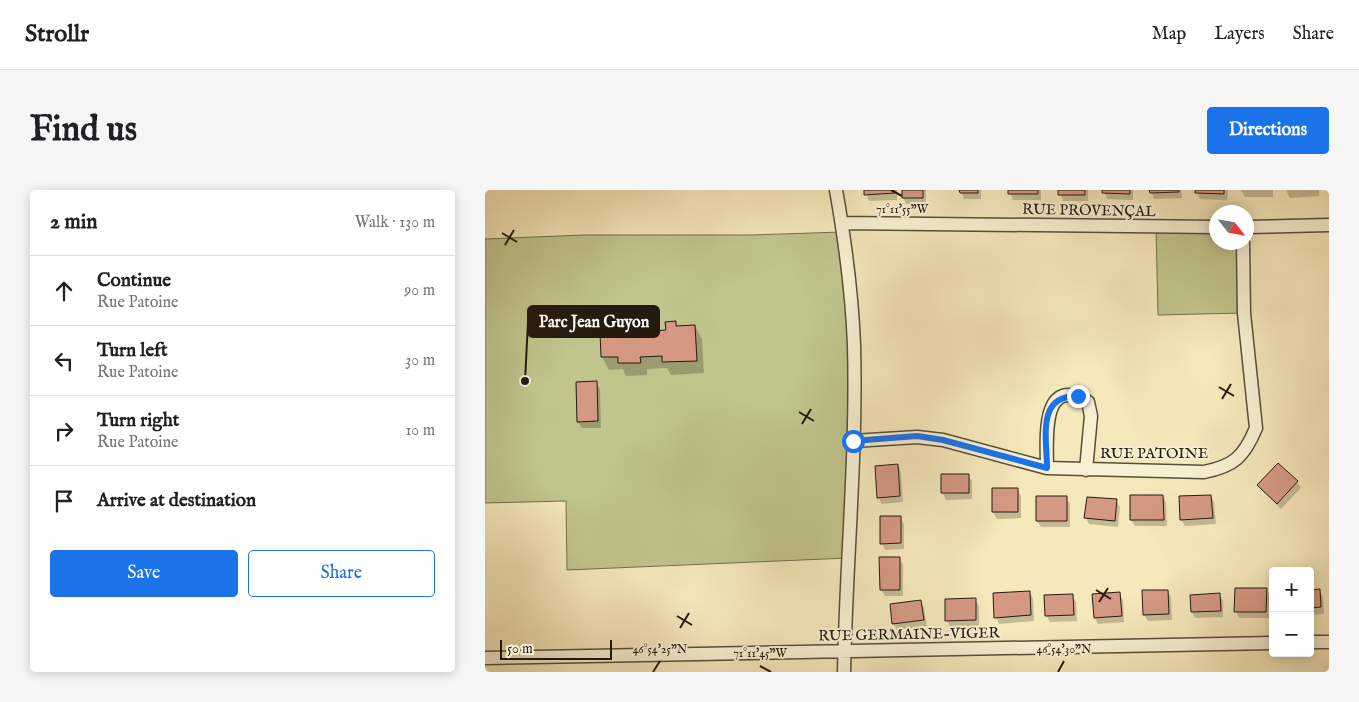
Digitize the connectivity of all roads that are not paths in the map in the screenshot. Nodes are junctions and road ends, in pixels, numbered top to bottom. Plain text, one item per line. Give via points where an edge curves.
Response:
1 (836, 190) edge
2 (842, 223) junction
3 (1329, 225) edge
4 (1209, 227) edge
5 (1254, 227) edge
6 (1243, 250) edge
7 (853, 441) junction
8 (1047, 468) junction
9 (1086, 470) junction
10 (1314, 642) edge
11 (1329, 642) edge
12 (1269, 643) edge
13 (844, 652) junction
14 (485, 658) edge
15 (844, 672) edge

1 - 2 street
2 - 4 street, RUE PROVENÇAL
2 - 7 street via 853,328
3 - 5 street
6 - 9 street, RUE PATOINE via 1244,313 1256,428 1248,446 1236,460 1204,472
7 - 8 street, RUE PATOINE via 917,436
7 - 13 street
8 - 9 street, RUE PATOINE
8 - 9 street, RUE PATOINE via 1047,418 1050,407 1066,395 1078,396 1088,402 1091,416
10 - 11 street
12 - 13 street, RUE GERMAINE-VIGER
13 - 14 street, RUE GERMAINE-VIGER
13 - 15 street

